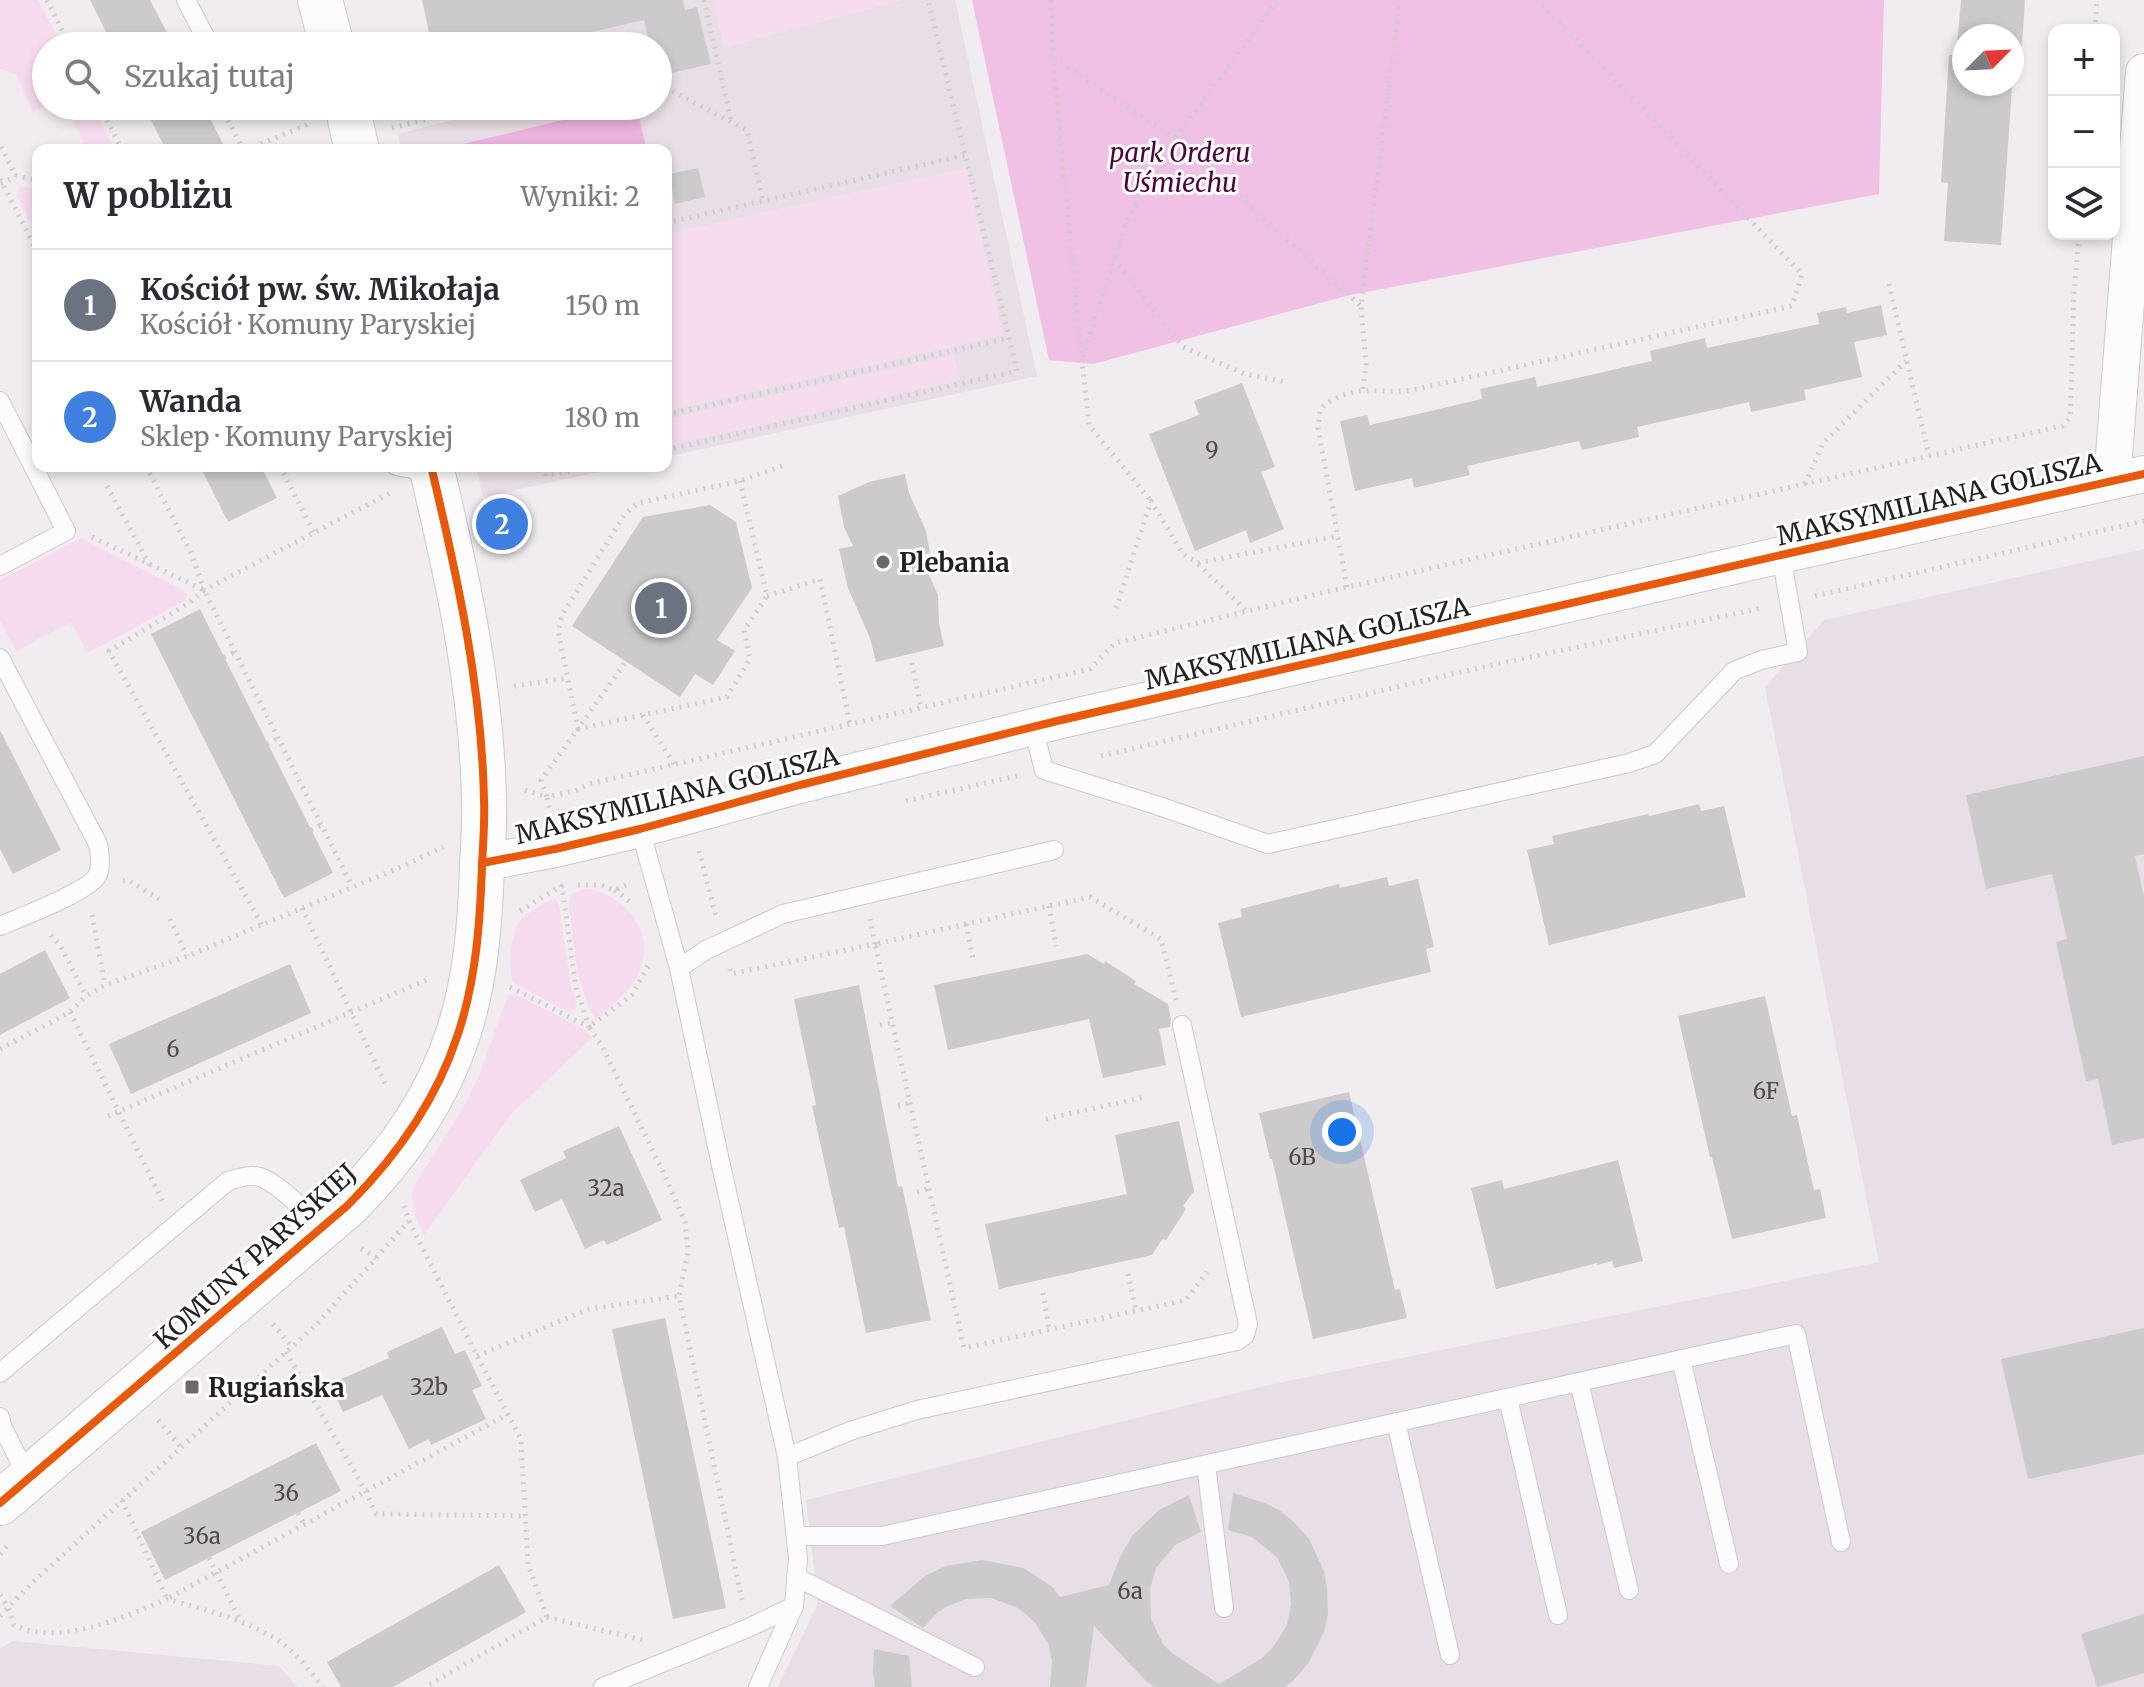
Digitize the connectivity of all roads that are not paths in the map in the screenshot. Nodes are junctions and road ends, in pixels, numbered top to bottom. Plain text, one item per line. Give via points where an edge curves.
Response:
1 (186, 0) edge
2 (320, 0) edge
3 (203, 32) edge
4 (328, 32) edge
5 (2144, 72) edge
6 (343, 120) edge
7 (372, 140) edge
8 (0, 401) edge
9 (32, 464) edge
10 (36, 472) edge
11 (414, 473) edge
12 (2128, 477) edge
13 (1781, 555) junction
14 (0, 566) edge
15 (0, 658) edge
16 (1033, 727) junction
17 (640, 829) junction
18 (1054, 850) dead end
19 (465, 854) junction
20 (0, 926) edge
21 (679, 968) junction
22 (1182, 1025) road end
23 (323, 1227) junction
24 (1681, 1359) junction
25 (0, 1373) edge
26 (1579, 1382) junction
27 (1508, 1398) junction
28 (0, 1417) edge
29 (1396, 1422) junction
30 (787, 1457) junction
31 (1206, 1465) junction
32 (14, 1491) edge
33 (796, 1536) junction
34 (1841, 1542) dead end
35 (1729, 1564) dead end
36 (796, 1577) junction
37 (1629, 1590) dead end
38 (794, 1606) junction
39 (1224, 1608) dead end
40 (1558, 1615) dead end
41 (1450, 1655) dead end
42 (975, 1667) dead end
43 (603, 1687) edge
44 (758, 1687) edge

1 - 3 lane
2 - 4 street
5 - 12 street
6 - 7 street
8 - 9 lane
10 - 14 lane via 66,531
11 - 19 street, KOMUNY PARYSKIEJ via 463,612 478,716 484,800
12 - 13 street, MAKSYMILIANA GOLISZA
13 - 16 street, MAKSYMILIANA GOLISZA
13 - 16 lane via 1798,652 1734,671 1655,754 1629,763 1268,844 1044,770
15 - 20 lane via 98,844 100,860 98,874 86,887
16 - 17 street, MAKSYMILIANA GOLISZA
17 - 19 street, MAKSYMILIANA GOLISZA via 555,849
17 - 21 lane
18 - 21 lane via 783,914
19 - 23 street, KOMUNY PARYSKIEJ via 481,914 458,1034 421,1114 369,1183
21 - 30 lane
22 - 30 lane via 1248,1324 1245,1335 1237,1341 917,1410
23 - 25 lane via 260,1177 228,1181
23 - 32 street, KOMUNY PARYSKIEJ
24 - 26 lane
24 - 34 lane via 1796,1334
24 - 35 lane
26 - 27 lane
26 - 37 lane
27 - 29 lane
27 - 40 lane
28 - 32 lane
29 - 31 lane
29 - 41 lane
30 - 33 lane
31 - 33 lane via 882,1536
31 - 39 lane
33 - 36 lane
36 - 38 lane
36 - 42 lane
38 - 43 lane
38 - 44 lane

